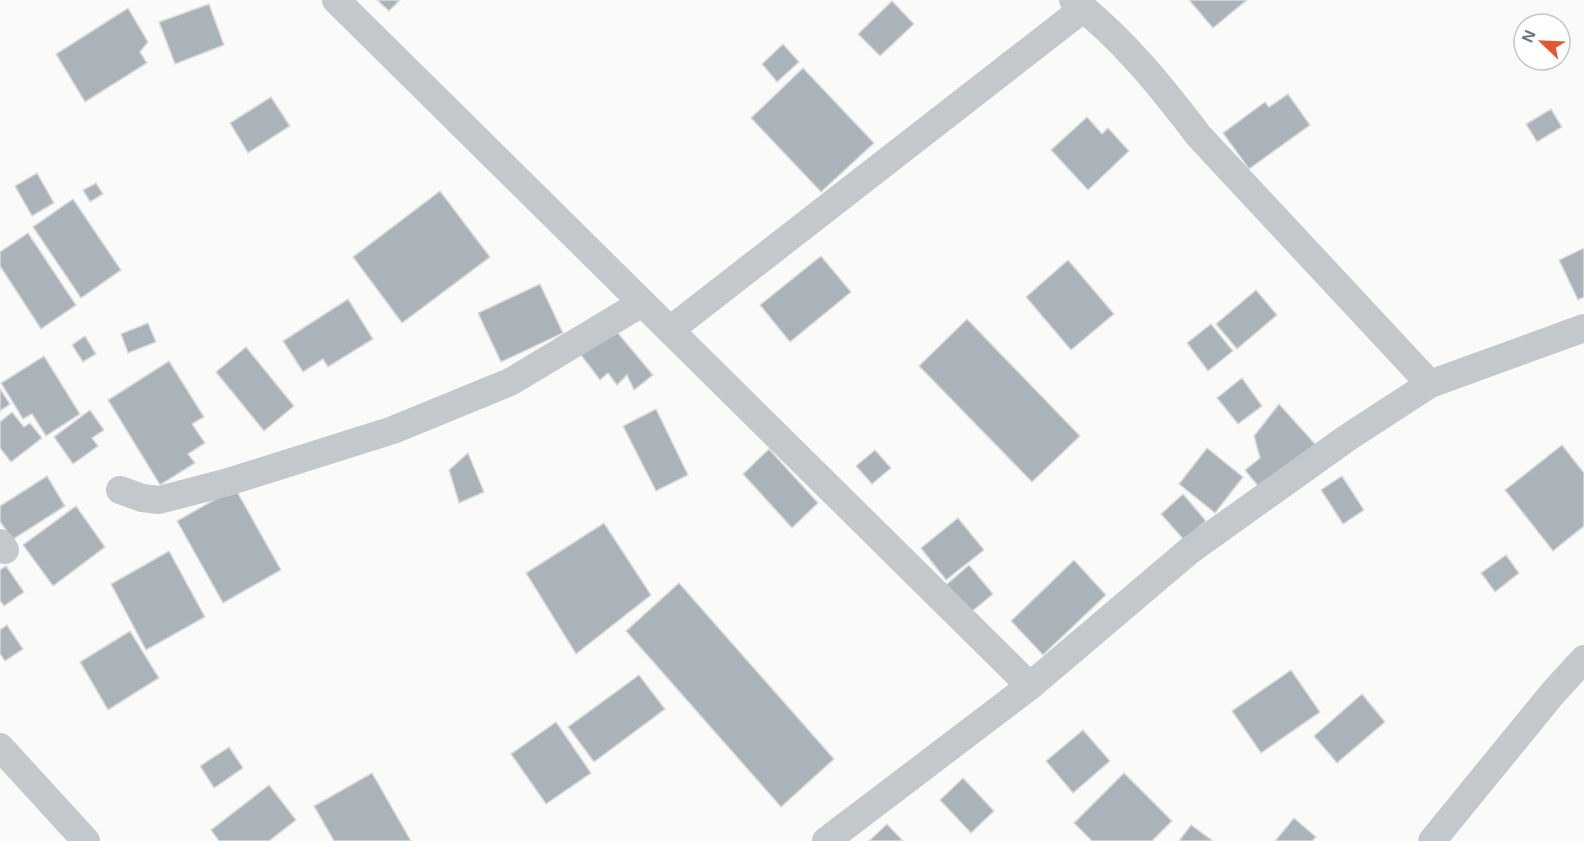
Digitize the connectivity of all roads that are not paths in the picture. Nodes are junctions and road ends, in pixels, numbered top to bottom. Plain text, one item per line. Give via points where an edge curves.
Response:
1 (336, 0) edge
2 (1078, 4) edge
3 (642, 303) junction
4 (1584, 328) edge
5 (670, 330) junction
6 (1430, 384) junction
7 (120, 490) dead end
8 (1584, 659) edge
9 (1030, 686) junction
10 (0, 747) edge
11 (86, 841) edge
12 (826, 841) edge
13 (1432, 841) edge

1 - 3 street
2 - 5 street
2 - 6 street via 1116,38 1198,135
3 - 5 street
3 - 7 street via 510,382 393,430 159,500
4 - 6 street
5 - 9 street
6 - 9 street via 1189,551
8 - 13 street
9 - 12 street
10 - 11 street

